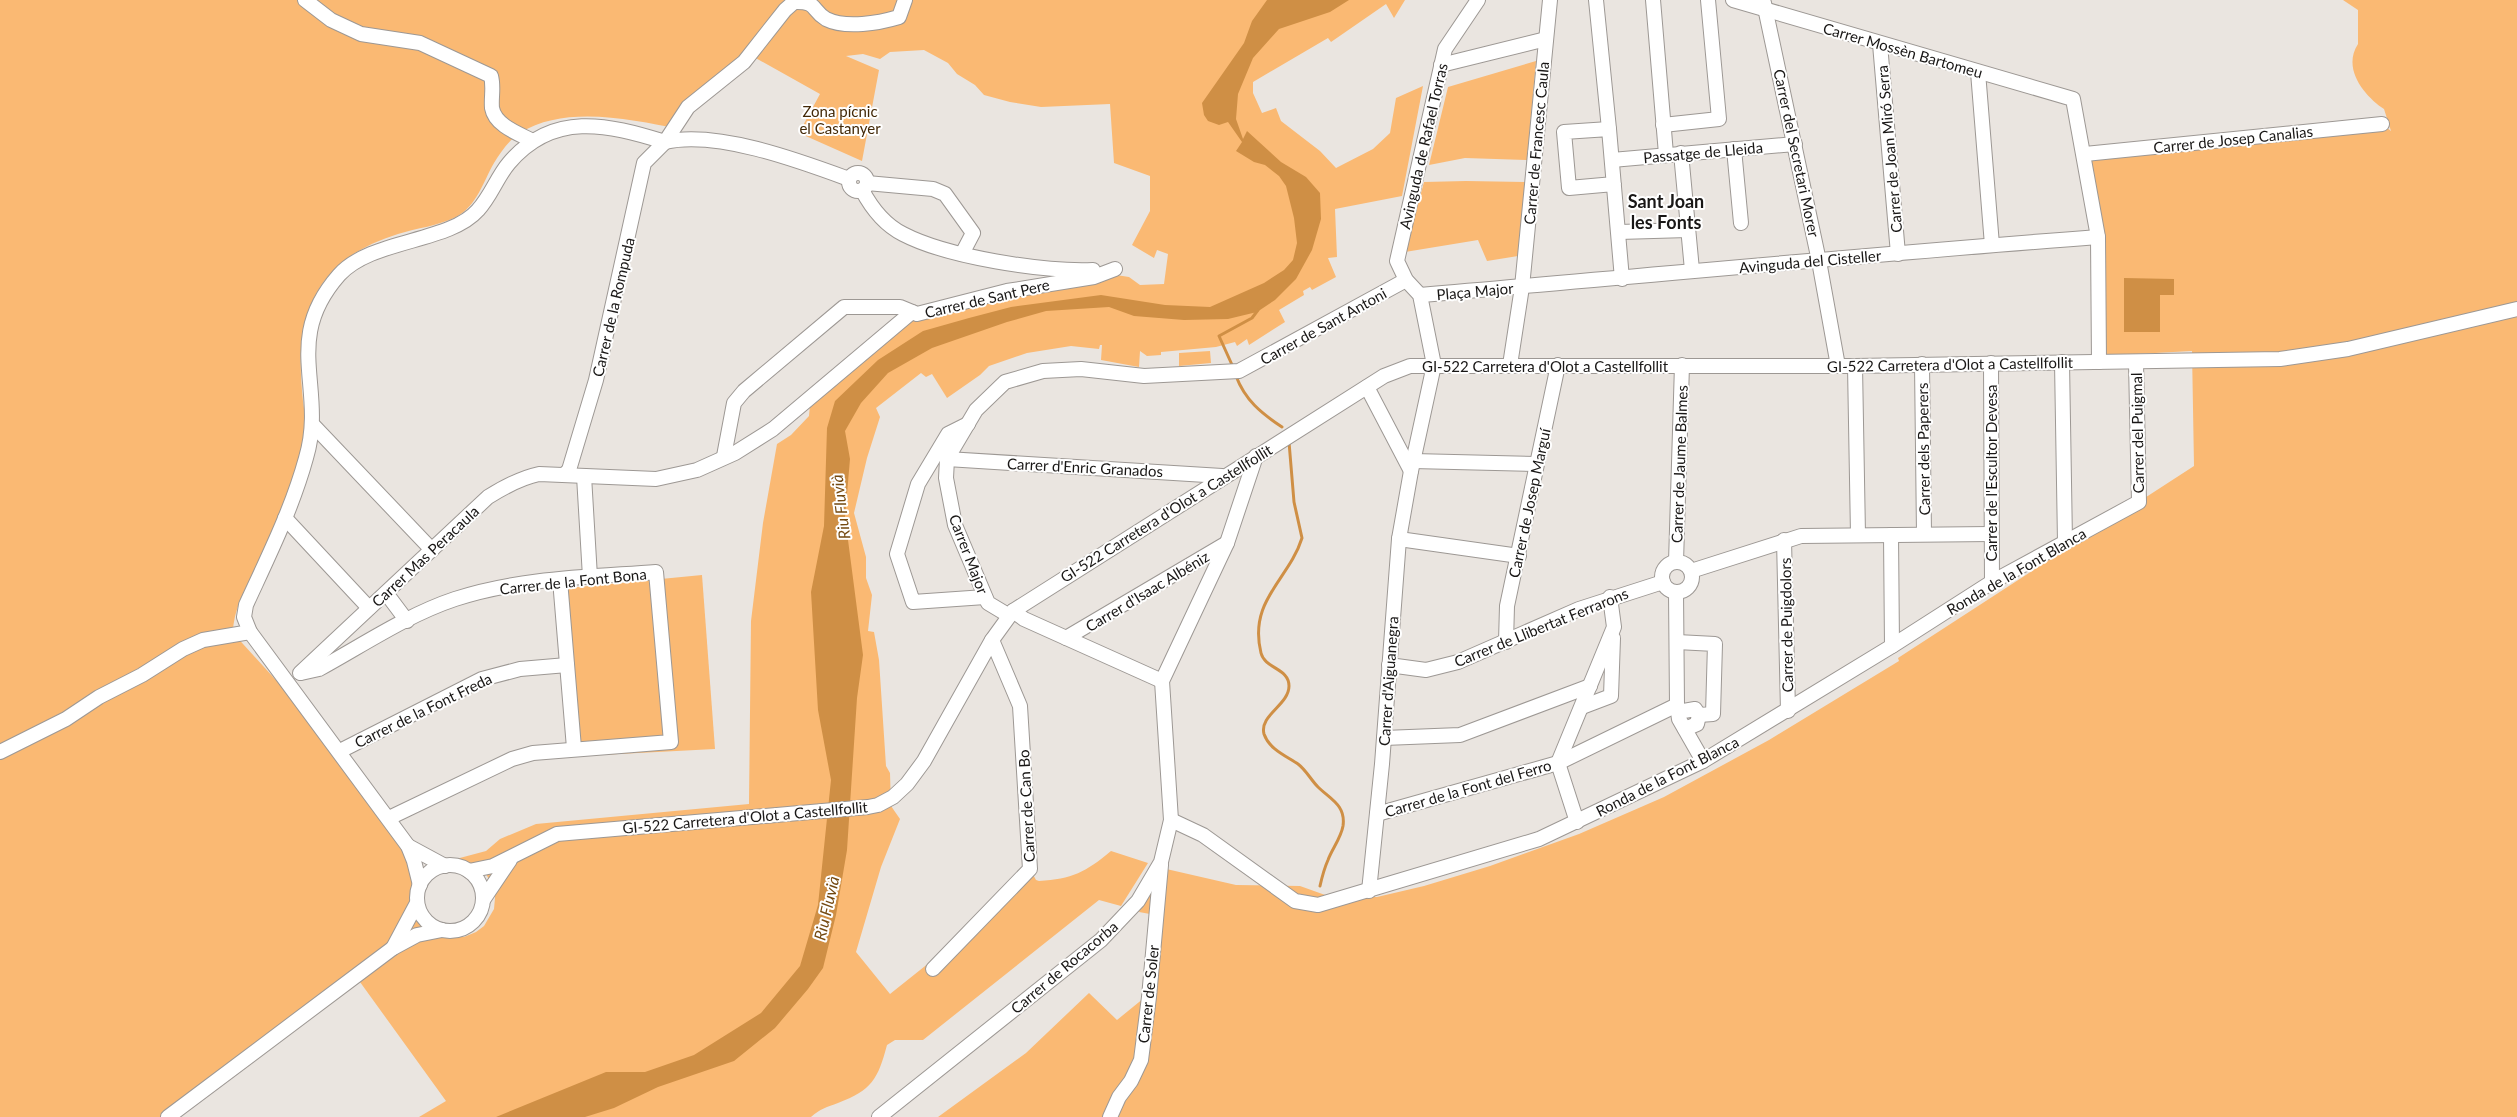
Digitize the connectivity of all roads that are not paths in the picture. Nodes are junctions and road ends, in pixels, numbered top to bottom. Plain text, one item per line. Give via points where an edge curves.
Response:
1 (305, 0) edge
2 (905, 0) edge
3 (1478, 0) edge
4 (1550, 0) edge
5 (1596, 0) edge
6 (1653, 0) edge
7 (1708, 0) edge
8 (1733, 0) edge
9 (1765, 5) edge
10 (1546, 39) junction
11 (1880, 44) junction
12 (1441, 66) junction
13 (1978, 72) junction
14 (2382, 124) dead end
15 (1663, 125) junction
16 (1609, 129) junction
17 (531, 140) junction
18 (665, 142) junction
19 (1795, 144) junction
20 (1734, 149) junction
21 (1681, 153) junction
22 (1666, 154) junction
23 (2085, 154) junction
24 (1612, 160) junction
25 (1614, 184) junction
26 (864, 186) junction
27 (1741, 223) dead end
28 (1688, 230) junction
29 (1618, 232) junction
30 (2098, 238) junction
31 (1992, 245) junction
32 (962, 254) junction
33 (1898, 254) junction
34 (1819, 261) junction
35 (1692, 270) junction
36 (1622, 279) junction
37 (1406, 280) junction
38 (1522, 286) junction
39 (1420, 295) junction
40 (2517, 308) edge
41 (912, 312) junction
42 (2062, 362) junction
43 (2099, 362) junction
44 (2136, 362) junction
45 (1991, 363) junction
46 (1922, 364) junction
47 (1434, 365) junction
48 (1510, 365) junction
49 (1558, 365) junction
50 (1682, 365) junction
51 (1838, 366) junction
52 (1856, 366) junction
53 (1367, 387) junction
54 (968, 424) junction
55 (313, 425) junction
56 (724, 456) junction
57 (1256, 456) junction
58 (947, 459) junction
59 (1536, 464) junction
60 (1412, 466) junction
61 (564, 475) junction
62 (584, 476) junction
63 (1222, 476) junction
64 (2139, 502) joint
65 (285, 518) junction
66 (1924, 534) junction
67 (1991, 534) junction
68 (1858, 535) junction
69 (1891, 535) junction
70 (1399, 539) junction
71 (1784, 540) junction
72 (2065, 542) junction
73 (1227, 543) junction
74 (432, 550) junction
75 (1519, 556) junction
76 (1676, 562) junction
77 (1691, 571) junction
78 (590, 577) junction
79 (560, 580) junction
80 (1663, 582) junction
81 (1992, 582) junction
82 (386, 592) junction
83 (1676, 592) junction
84 (985, 596) junction
85 (1610, 597) junction
86 (369, 608) junction
87 (1010, 613) junction
88 (407, 621) junction
89 (1614, 627) junction
90 (250, 632) junction
91 (1066, 638) junction
92 (992, 640) junction
93 (1506, 642) junction
94 (1677, 642) junction
95 (1892, 646) junction
96 (567, 664) junction
97 (1389, 665) junction
98 (301, 673) junction
99 (1162, 681) junction
100 (290, 686) junction
101 (1590, 686) junction
102 (1582, 706) junction
103 (1677, 708) junction
104 (1788, 711) junction
105 (1699, 715) junction
106 (1574, 726) junction
107 (1685, 730) junction
108 (1384, 738) junction
109 (574, 748) junction
110 (1586, 749) junction
111 (340, 751) junction
112 (0, 752) edge
113 (1703, 761) junction
114 (1558, 763) junction
115 (1377, 814) junction
116 (390, 818) junction
117 (1172, 820) junction
118 (1577, 822) junction
119 (408, 846) junction
120 (510, 859) junction
121 (1161, 862) junction
122 (445, 866) junction
123 (469, 871) junction
124 (420, 885) junction
125 (1369, 891) junction
126 (482, 900) junction
127 (418, 903) junction
128 (442, 930) junction
129 (393, 948) junction
130 (933, 969) dead end
131 (168, 1117) edge
132 (879, 1117) edge
133 (1110, 1117) edge

1 - 17 street via 331,20 361,34 420,43 491,76 492,109 496,118
2 - 18 street, Carrer de la Rompuda via 899,17 839,24 824,18 814,6 794,2 744,62 688,107
3 - 12 street, Avinguda de Rafael Torras via 1445,49
4 - 10 street, Carrer de Francesc Caula
5 - 16 street
6 - 15 street
7 - 15 street via 1719,120
8 - 9 street, Carrer Mossèn Bartomeu
9 - 11 street, Carrer Mossèn Bartomeu
9 - 19 street, Carrer del Secretari Morer
10 - 12 street
10 - 38 street, Carrer de Francesc Caula
11 - 13 street, Carrer Mossèn Bartomeu
11 - 33 street, Carrer de Joan Miró Serra
12 - 37 street, Avinguda de Rafael Torras via 1397,261
13 - 23 street, Carrer Mossèn Bartomeu via 2073,99
13 - 31 street
14 - 23 street, Carrer de Josep Canalias
15 - 22 street
16 - 24 street
16 - 25 street via 1564,132 1569,188
17 - 18 street via 558,128 596,126
17 - 55 street via 508,164 478,210 463,222 358,260 341,272 329,287 310,325 307,349
18 - 26 street via 682,138 707,140 774,153 849,179 854,190
18 - 61 street, Carrer de la Rompuda via 644,163 596,380 569,470
19 - 20 street, Passatge de Lleida
19 - 34 street, Carrer del Secretari Morer
20 - 21 street, Passatge de Lleida
20 - 27 street
21 - 22 street, Passatge de Lleida
21 - 28 street
22 - 24 street, Passatge de Lleida
23 - 30 street
24 - 25 street
25 - 29 street
26 - 32 street via 871,208 901,234 947,252
26 - 32 street via 932,189 944,194 973,233
28 - 29 street
28 - 35 street
29 - 36 street
30 - 31 street, Avinguda del Cisteller
30 - 43 street
31 - 33 street, Avinguda del Cisteller
32 - 41 street, Carrer de Sant Pere via 1061,270 1115,269 1094,277 1006,291 916,314
33 - 34 street, Avinguda del Cisteller
34 - 35 street, Avinguda del Cisteller
34 - 51 street, Carrer del Secretari Morer
35 - 36 street, Avinguda del Cisteller
36 - 38 street, Avinguda del Cisteller
37 - 39 street, Avinguda de Rafael Torras
37 - 54 street, Carrer de Sant Antoni via 1239,371 1144,376 1081,369 1043,371 1005,382 976,410
38 - 39 street, Plaça Major
38 - 48 street, Plaça Major
39 - 47 street, Plaça Major
40 - 44 street, GI-522 Carretera d'Olot a Castellfollit via 2412,335 2280,359
41 - 56 street via 773,429 735,453
41 - 56 street, Carrer de Sant Pere via 900,307 844,307 734,403
42 - 43 street, GI-522 Carretera d'Olot a Castellfollit
42 - 45 street, GI-522 Carretera d'Olot a Castellfollit
42 - 72 street
43 - 44 street, GI-522 Carretera d'Olot a Castellfollit
44 - 64 street, Carrer del Puigmal
45 - 46 street, GI-522 Carretera d'Olot a Castellfollit
45 - 67 street, Carrer de l'Escultor Devesa
46 - 52 street, GI-522 Carretera d'Olot a Castellfollit
46 - 66 street, Carrer dels Paperers
47 - 48 street, GI-522 Carretera d'Olot a Castellfollit
47 - 53 street, GI-522 Carretera d'Olot a Castellfollit via 1410,366
47 - 60 street, Carrer d'Aiguanegra
48 - 49 street, GI-522 Carretera d'Olot a Castellfollit
49 - 50 street, GI-522 Carretera d'Olot a Castellfollit
49 - 59 street, Carrer de Josep Marguí
50 - 51 street, GI-522 Carretera d'Olot a Castellfollit
50 - 76 street, Carrer de Jaume Balmes
51 - 52 street, GI-522 Carretera d'Olot a Castellfollit
52 - 68 street
53 - 57 street, GI-522 Carretera d'Olot a Castellfollit
53 - 60 street
54 - 58 street
54 - 84 street via 948,434 918,484 897,554 913,602
55 - 65 street via 306,458
55 - 74 street
56 - 62 street via 697,470 672,477
57 - 63 street, GI-522 Carretera d'Olot a Castellfollit
57 - 73 street
58 - 63 street, Carrer d'Enric Granados
58 - 84 street, Carrer Major via 946,478 955,525
59 - 60 street
59 - 75 street, Carrer de Josep Marguí
60 - 70 street, Carrer d'Aiguanegra
61 - 62 street, Carrer Mas Peracaula
61 - 74 street, Carrer Mas Peracaula via 532,476 505,486 488,497
62 - 78 street
63 - 87 street, GI-522 Carretera d'Olot a Castellfollit
64 - 72 street, Ronda de la Font Blanca
65 - 86 street
65 - 90 street via 246,605 244,617
66 - 67 street
66 - 69 street
67 - 81 street, Carrer de l'Escultor Devesa
68 - 69 street
68 - 71 street via 1801,536
69 - 95 street
70 - 75 street
70 - 97 street, Carrer d'Aiguanegra
71 - 77 street
71 - 104 street, Carrer de Puigdolors
72 - 81 street, Ronda de la Font Blanca
73 - 91 street, Carrer d'Isaac Albéniz
73 - 99 street
74 - 82 street, Carrer Mas Peracaula
75 - 93 street, Carrer de Josep Marguí via 1507,606
76 - 77 street via 1685,564
76 - 80 street via 1663,572
77 - 83 street via 1692,581 1686,589
78 - 79 street, Carrer de la Font Bona
78 - 109 street, Carrer de la Font Bona via 656,572 671,742
79 - 88 street, Carrer de la Font Bona via 475,593
79 - 96 street
80 - 83 street
80 - 85 street, Carrer de Llibertat Ferrarons
81 - 95 street, Ronda de la Font Blanca
82 - 86 street, Carrer Mas Peracaula
82 - 88 street
83 - 94 street
84 - 87 street, Carrer Major via 988,603
85 - 89 street
85 - 93 street, Carrer de Llibertat Ferrarons
86 - 98 street, Carrer Mas Peracaula
87 - 91 street
87 - 92 street, GI-522 Carretera d'Olot a Castellfollit
88 - 98 street, Carrer de la Font Bona via 319,669
89 - 101 street
89 - 102 street via 1611,696
90 - 100 street
90 - 112 street via 203,640 183,649 66,719
91 - 99 street
92 - 120 street, GI-522 Carretera d'Olot a Castellfollit via 924,761 899,792 873,806 557,834
92 - 130 street, Carrer de Can Bo via 1020,706 1030,869
93 - 97 street, Carrer de Llibertat Ferrarons via 1458,662 1426,670
94 - 103 street
94 - 105 street via 1715,644 1713,714
95 - 104 street, Ronda de la Font Blanca
96 - 109 street
96 - 111 street, Carrer de la Font Freda via 520,668 482,679
97 - 108 street, Carrer d'Aiguanegra
98 - 100 street, Carrer Mas Peracaula
99 - 117 street, Carrer de Rocacorba
100 - 111 street
101 - 102 street
101 - 108 street via 1460,735
102 - 106 street
103 - 105 street via 1694,709
103 - 107 street
103 - 110 street, Carrer de la Font del Ferro
104 - 113 street, Ronda de la Font Blanca
105 - 107 street via 1697,724
106 - 110 street
106 - 114 street
107 - 113 street
108 - 115 street, Carrer d'Aiguanegra
109 - 116 street via 512,759
110 - 114 street, Carrer de la Font del Ferro
111 - 116 street
113 - 118 street, Ronda de la Font Blanca
114 - 115 street, Carrer de la Font del Ferro
114 - 118 street
115 - 125 street, Carrer d'Aiguanegra
116 - 119 street
117 - 121 street, Carrer de Rocacorba
117 - 125 street, Ronda de la Font Blanca via 1203,835 1295,901 1318,905
118 - 125 street, Ronda de la Font Blanca via 1539,839
119 - 122 street
119 - 124 street
120 - 123 street, GI-522 Carretera d'Olot a Castellfollit
120 - 126 street, GI-522 Carretera d'Olot a Castellfollit
121 - 132 street, Carrer de Rocacorba via 1138,901 1100,940
121 - 133 street, Carrer de Soler via 1141,1060 1118,1097
122 - 123 street
122 - 124 street via 432,870
123 - 126 street via 481,887
124 - 127 street
126 - 128 street via 478,914 469,924 456,930
127 - 128 street via 423,917
127 - 129 street
128 - 129 street via 417,936
129 - 131 street

